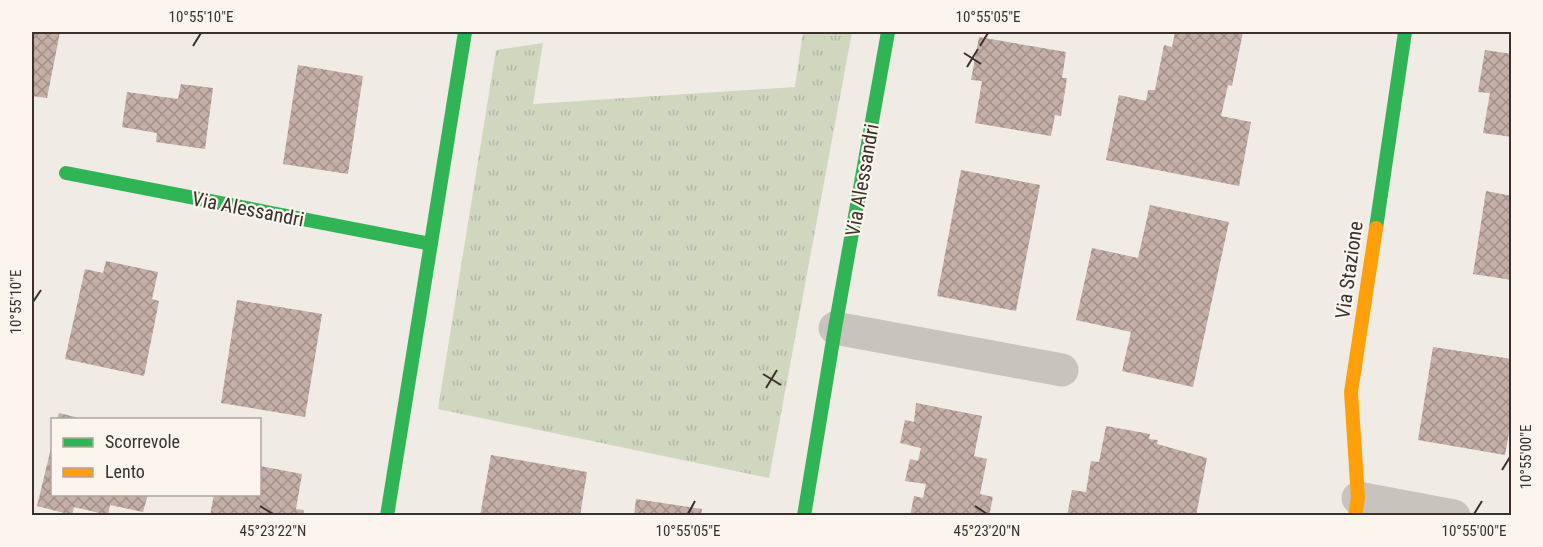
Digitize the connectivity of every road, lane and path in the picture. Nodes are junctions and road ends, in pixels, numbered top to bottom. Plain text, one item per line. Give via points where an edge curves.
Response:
1 (465, 32) edge
2 (888, 32) edge
3 (1405, 32) edge
4 (66, 173) dead end
5 (431, 244) junction
6 (836, 328) junction
7 (1062, 370) dead end
8 (1357, 507) edge
9 (387, 516) edge
10 (804, 516) edge
11 (1454, 516) edge

1 - 5 street
2 - 6 street, Via Alessandri
3 - 8 street, Via Stazione via 1351,392
4 - 5 street, Via Alessandri
5 - 9 street
6 - 7 street
6 - 10 street, Via Alessandri
8 - 11 street

